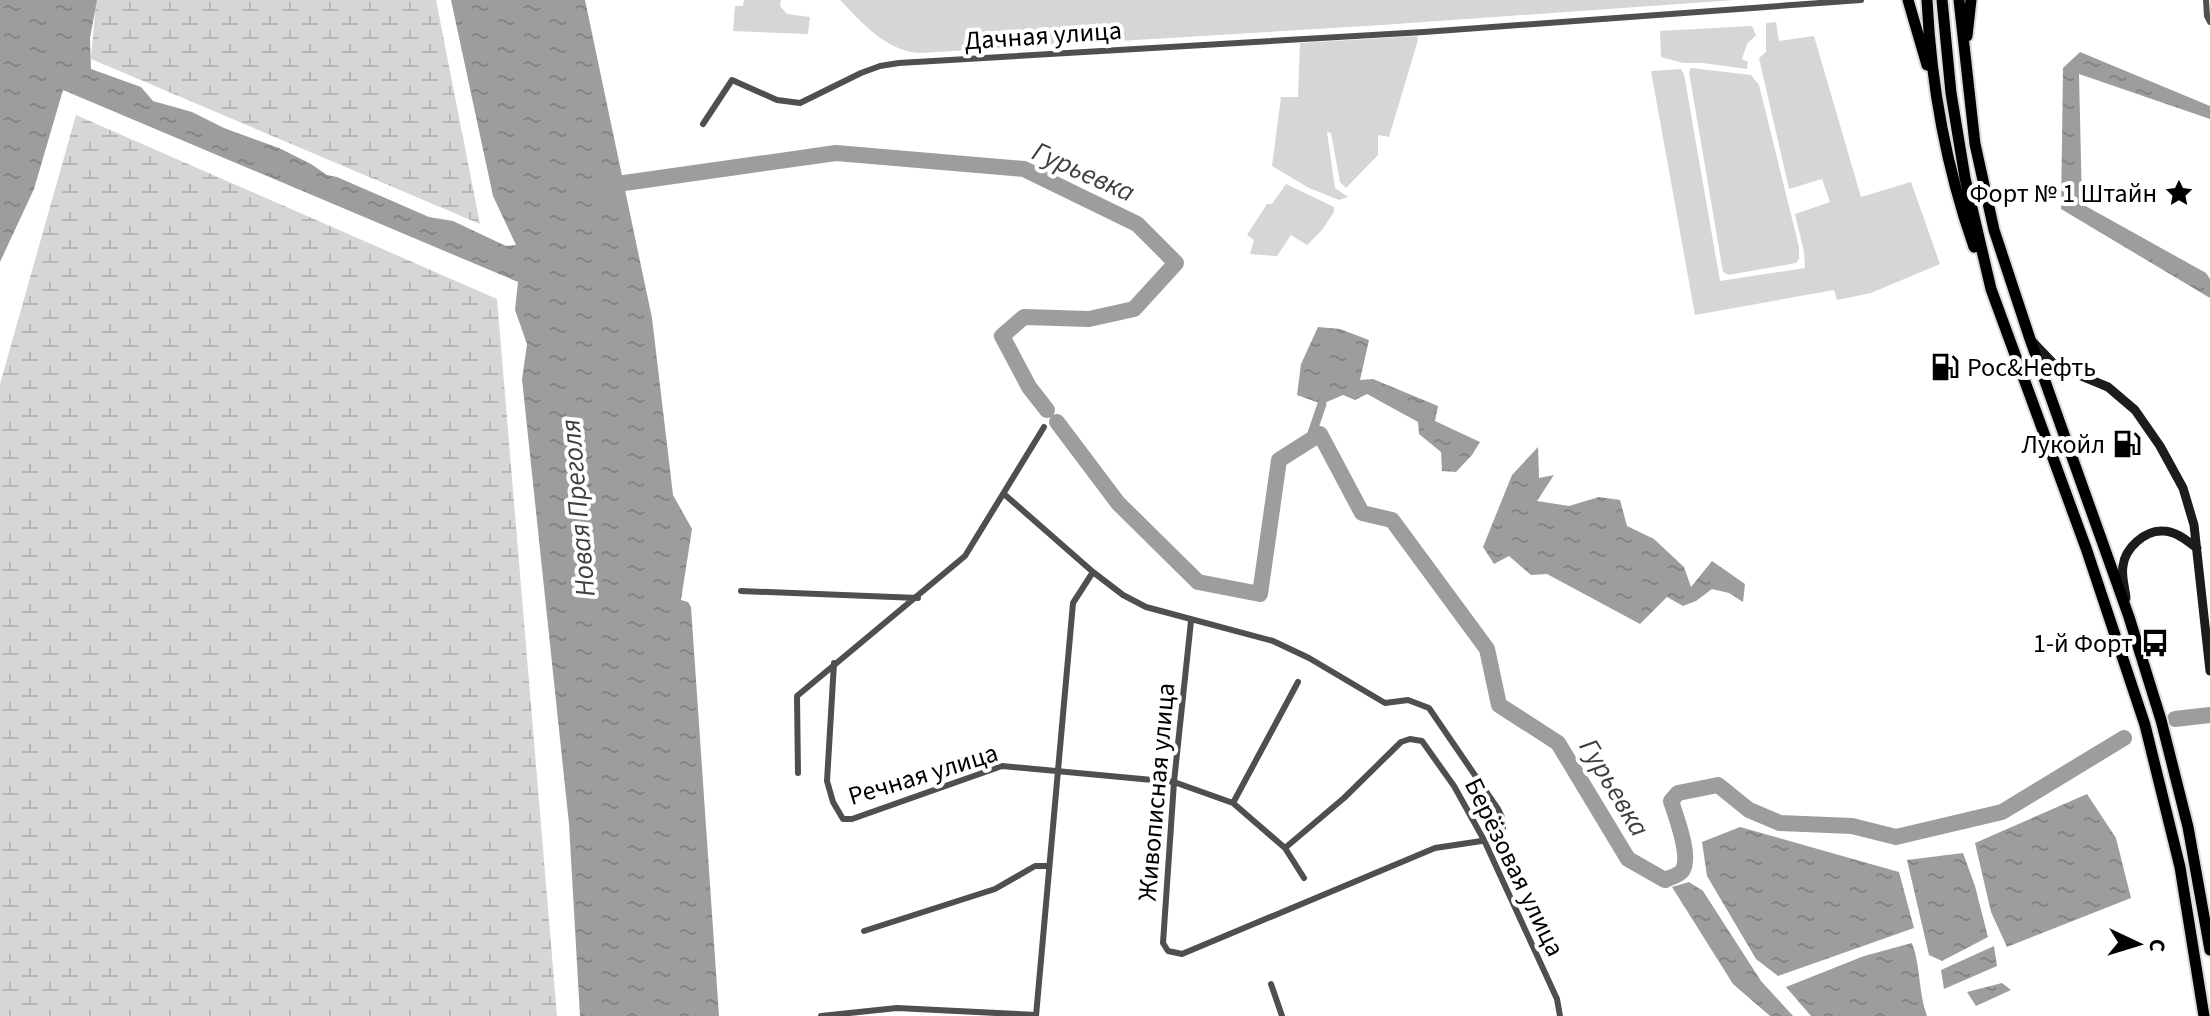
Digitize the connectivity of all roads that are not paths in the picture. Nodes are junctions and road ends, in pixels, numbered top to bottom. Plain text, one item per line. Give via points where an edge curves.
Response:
1 (1861, 0) edge
2 (1900, 0) edge
3 (1908, 0) edge
4 (1927, 0) edge
5 (1942, 0) edge
6 (1959, 0) edge
7 (1971, 0) edge
8 (2206, 0) edge
9 (1915, 21) junction
10 (2210, 22) edge
11 (1966, 81) junction
12 (1936, 99) junction
13 (703, 124) dead end
14 (1991, 289) junction
15 (2030, 339) junction
16 (1044, 427) dead end
17 (1004, 494) junction
18 (2197, 548) junction
19 (1093, 572) junction
20 (741, 591) dead end
21 (918, 598) junction
22 (2129, 617) junction
23 (1191, 621) junction
24 (834, 663) junction
25 (2210, 671) edge
26 (1298, 682) dead end
27 (1057, 770) junction
28 (798, 773) dead end
29 (1174, 782) junction
30 (1233, 803) junction
31 (1484, 840) junction
32 (1285, 848) junction
33 (1049, 866) junction
34 (1304, 878) dead end
35 (864, 931) dead end
36 (2210, 950) edge
37 (1271, 984) dead end
38 (1036, 1015) edge
39 (821, 1016) edge
40 (1282, 1016) edge
41 (1560, 1016) edge
42 (2204, 1016) edge

1 - 13 street, Дачная улица via 899,63 861,73 800,103 777,100 732,80
2 - 9 street
3 - 9 highway
4 - 12 highway
5 - 14 highway via 1962,164
6 - 11 highway
7 - 11 highway
8 - 10 street
9 - 12 highway
11 - 15 highway via 1994,230
12 - 14 highway via 1954,184
14 - 42 highway via 2145,725 2180,867
15 - 18 main road via 2055,365 2108,387 2135,410 2183,488
15 - 22 highway
16 - 17 street
17 - 19 street
17 - 21 street via 965,556
18 - 22 main road via 2163,531 2146,534 2133,545 2123,562
18 - 25 main road
19 - 23 street via 1146,607
19 - 27 street via 1073,603
20 - 21 street
21 - 24 street
22 - 36 highway via 2188,827
23 - 29 street, Живописная улица
23 - 31 street via 1273,641 1385,703 1408,700 1429,708 1502,817 1500,835
24 - 27 street, Речная улица via 827,781 843,819 1002,766
24 - 28 street via 797,696
26 - 30 street
27 - 29 street, Речная улица
27 - 33 street
29 - 30 street, Речная улица
29 - 31 street, Живописная улица via 1163,943 1168,951 1182,954 1435,848
30 - 32 street
31 - 32 street, Берёзовая улица via 1422,741 1410,739
31 - 41 street, Берёзовая улица
32 - 34 street
33 - 35 street via 1035,866 995,889
33 - 38 street
37 - 40 street
38 - 39 street via 897,1008

